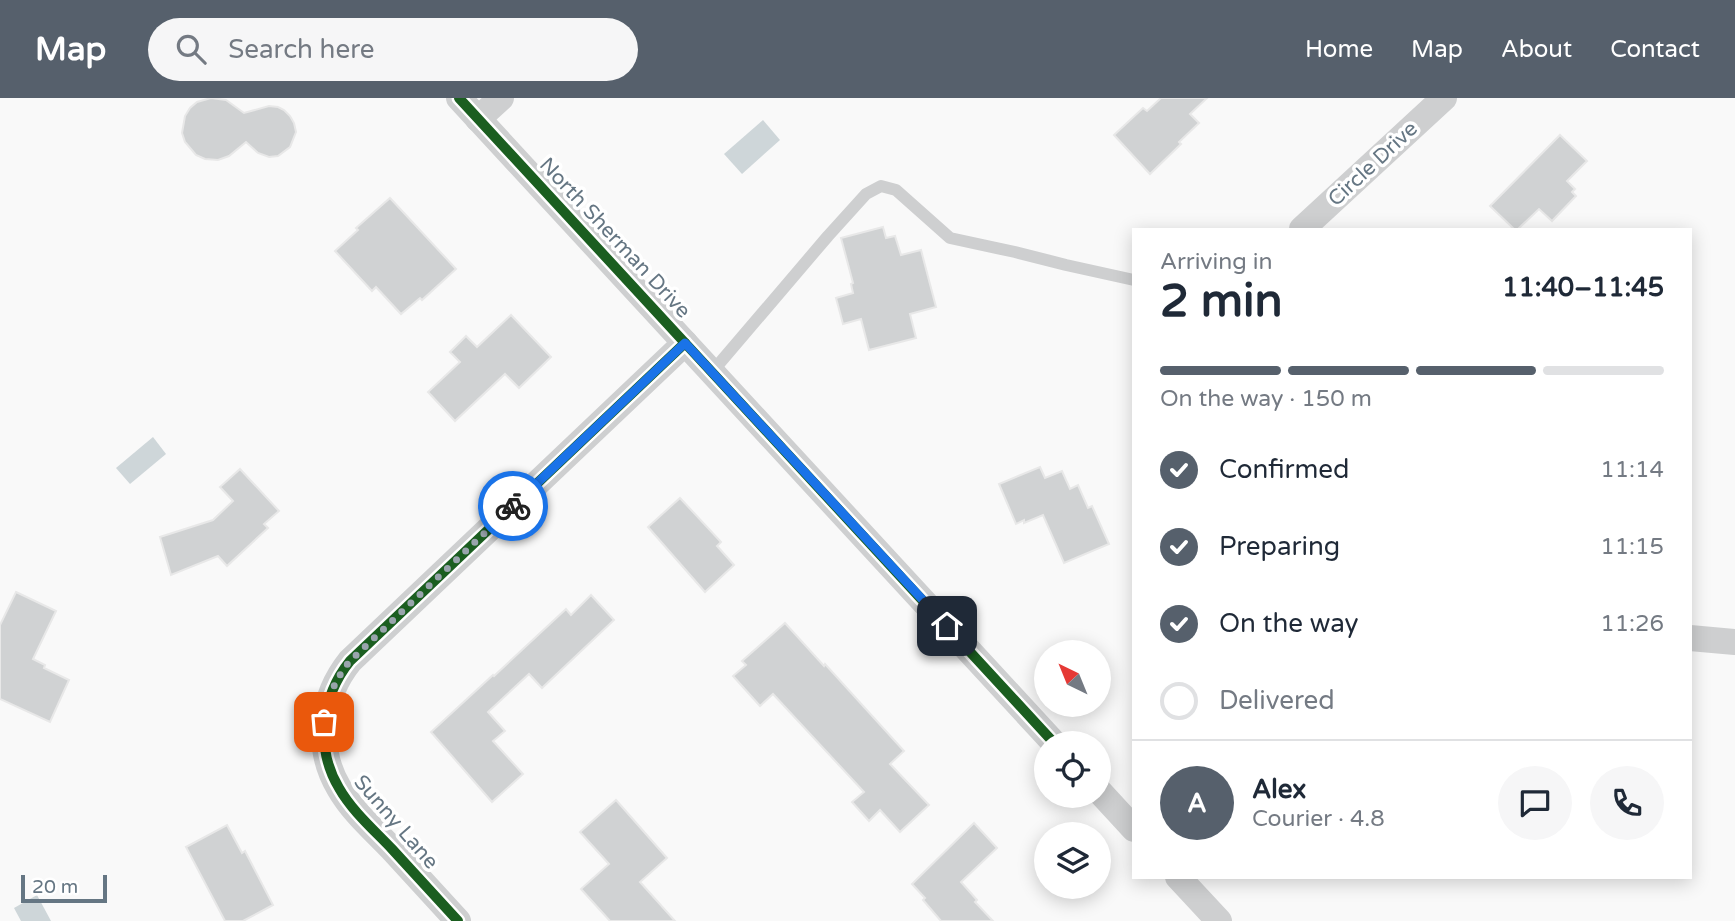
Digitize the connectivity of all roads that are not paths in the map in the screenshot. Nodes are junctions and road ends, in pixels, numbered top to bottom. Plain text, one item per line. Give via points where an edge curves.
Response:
1 (459, 98) edge
2 (501, 98) edge
3 (1444, 98) edge
4 (478, 119) junction
5 (1303, 228) edge
6 (1132, 280) edge
7 (685, 343) junction
8 (712, 372) junction
9 (1692, 638) edge
10 (1735, 642) edge
11 (1043, 731) edge
12 (1111, 804) edge
13 (1132, 827) edge
14 (1180, 879) edge
15 (458, 921) edge
16 (1219, 921) edge

1 - 4 street, North Sherman Drive
2 - 4 street
3 - 5 street, Circle Drive
4 - 7 street, North Sherman Drive
6 - 8 lane via 950,238 896,190 881,186 866,194
7 - 8 street, North Sherman Drive
7 - 15 street, Sunny Lane via 350,661 335,683 324,729 328,762 338,787
8 - 11 street, North Sherman Drive
9 - 10 street
12 - 13 street
14 - 16 street

